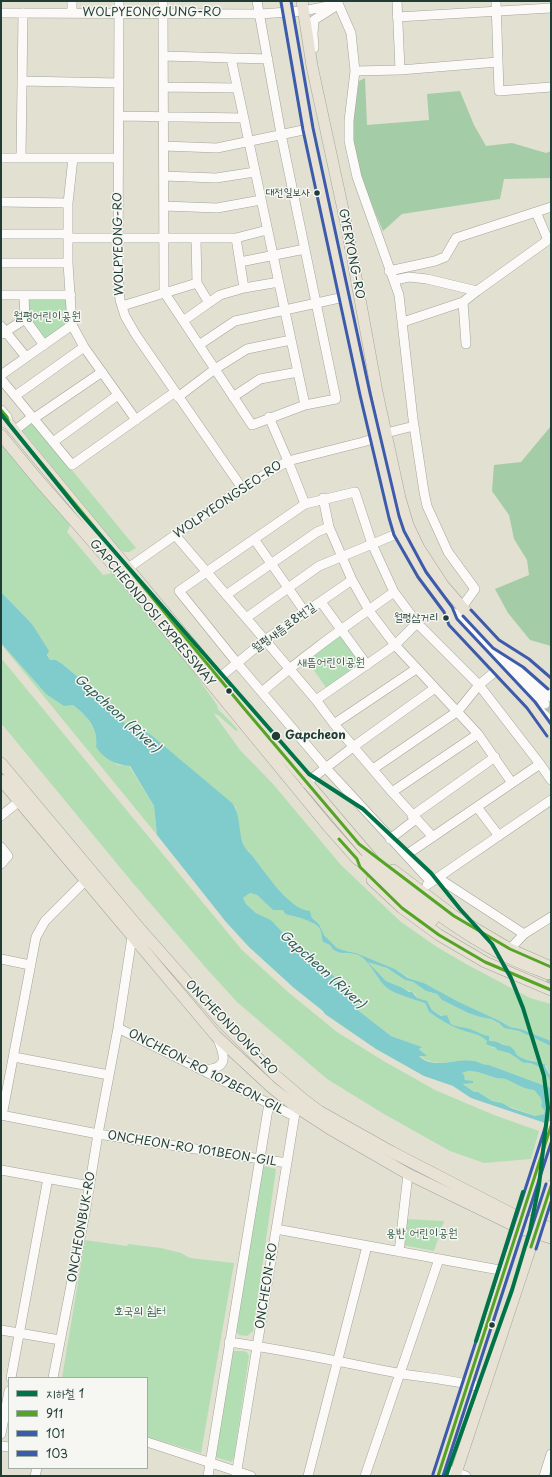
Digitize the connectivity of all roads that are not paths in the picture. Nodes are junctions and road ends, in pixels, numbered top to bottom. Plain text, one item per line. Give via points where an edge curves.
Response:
1 (72, 1) edge
2 (119, 1) edge
3 (164, 1) edge
4 (257, 1) edge
5 (397, 1) edge
6 (496, 1) edge
7 (338, 3) edge
8 (287, 6) edge
9 (302, 6) edge
10 (551, 8) edge
11 (496, 11) junction
12 (1, 13) edge
13 (23, 13) junction
14 (72, 13) junction
15 (119, 13) junction
16 (163, 13) junction
17 (260, 14) junction
18 (398, 17) junction
19 (164, 56) junction
20 (231, 58) junction
21 (268, 59) junction
22 (498, 62) junction
23 (312, 66) junction
24 (400, 70) junction
25 (355, 71) junction
26 (22, 81) junction
27 (119, 83) junction
28 (551, 87) edge
29 (164, 88) junction
30 (237, 88) junction
31 (119, 116) junction
32 (164, 116) junction
33 (244, 118) junction
34 (308, 129) junction
35 (281, 134) junction
36 (249, 142) junction
37 (164, 146) junction
38 (1, 158) edge
39 (21, 158) junction
40 (73, 158) junction
41 (118, 158) junction
42 (255, 172) junction
43 (164, 176) junction
44 (261, 200) junction
45 (1, 202) edge
46 (68, 203) junction
47 (164, 206) junction
48 (551, 207) edge
49 (536, 212) junction
50 (268, 230) junction
51 (1, 234) edge
52 (68, 236) junction
53 (118, 238) junction
54 (164, 238) junction
55 (236, 238) junction
56 (196, 239) junction
57 (305, 249) junction
58 (273, 256) junction
59 (240, 262) junction
60 (1, 263) edge
61 (68, 263) junction
62 (390, 271) junction
63 (395, 280) junction
64 (279, 282) junction
65 (197, 283) junction
66 (244, 288) junction
67 (477, 291) junction
68 (164, 292) junction
69 (1, 295) edge
70 (24, 295) junction
71 (71, 295) junction
72 (344, 297) junction
73 (463, 302) junction
74 (209, 303) junction
75 (316, 303) junction
76 (122, 306) junction
77 (285, 310) junction
78 (25, 318) junction
79 (183, 321) junction
80 (403, 322) junction
81 (72, 325) junction
82 (3, 330) edge
83 (291, 340) junction
84 (466, 344) dead end
85 (44, 345) junction
86 (199, 345) junction
87 (84, 347) junction
88 (26, 357) junction
89 (215, 369) junction
90 (102, 372) junction
91 (298, 372) junction
92 (1, 375) edge
93 (1, 379) edge
94 (177, 394) junction
95 (118, 395) junction
96 (14, 396) junction
97 (233, 396) junction
98 (305, 405) junction
99 (1, 410) edge
100 (269, 417) junction
101 (33, 418) junction
102 (136, 420) junction
103 (8, 425) edge
104 (414, 426) junction
105 (381, 436) junction
106 (2, 437) edge
107 (53, 442) junction
108 (288, 460) junction
109 (242, 488) junction
110 (323, 498) junction
111 (304, 504) junction
112 (329, 527) junction
113 (399, 533) junction
114 (175, 536) junction
115 (254, 539) junction
116 (372, 544) junction
117 (342, 556) junction
118 (270, 564) junction
119 (124, 571) junction
120 (207, 572) junction
121 (352, 580) junction
122 (287, 588) junction
123 (394, 592) junction
124 (226, 595) junction
125 (321, 602) junction
126 (462, 607) junction
127 (369, 610) junction
128 (448, 610) junction
129 (305, 612) junction
130 (246, 618) junction
131 (417, 623) junction
132 (341, 629) junction
133 (265, 640) junction
134 (496, 644) junction
135 (395, 645) junction
136 (237, 663) junction
137 (367, 664) junction
138 (289, 669) junction
139 (416, 669) junction
140 (497, 670) junction
141 (219, 678) junction
142 (479, 685) junction
143 (551, 685) edge
144 (435, 688) junction
145 (262, 692) junction
146 (524, 697) junction
147 (316, 700) junction
148 (548, 700) edge
149 (458, 711) junction
150 (551, 721) edge
151 (334, 724) junction
152 (551, 733) edge
153 (478, 734) junction
154 (353, 747) junction
155 (495, 757) junction
156 (1, 763) edge
157 (540, 764) junction
158 (326, 768) junction
159 (373, 769) junction
160 (1, 780) edge
161 (551, 780) edge
162 (306, 783) junction
163 (512, 783) junction
164 (392, 792) junction
165 (23, 798) junction
166 (551, 800) edge
167 (477, 807) junction
168 (1, 816) edge
169 (414, 817) junction
170 (499, 836) junction
171 (433, 837) junction
172 (390, 839) junction
173 (359, 844) junction
174 (1, 847) edge
175 (406, 855) junction
176 (1, 864) edge
177 (434, 880) junction
178 (86, 881) junction
179 (420, 889) junction
180 (551, 917) edge
181 (136, 934) junction
182 (524, 934) junction
183 (510, 948) junction
184 (1, 959) edge
185 (30, 965) junction
186 (550, 979) edge
187 (118, 1028) junction
188 (216, 1036) junction
189 (14, 1057) junction
190 (201, 1070) junction
191 (109, 1075) junction
192 (269, 1103) junction
193 (298, 1107) junction
194 (2, 1116) edge
195 (551, 1126) edge
196 (98, 1134) junction
197 (259, 1158) junction
198 (287, 1163) junction
199 (1, 1170) edge
200 (408, 1174) junction
201 (48, 1178) junction
202 (90, 1186) junction
203 (551, 1186) edge
204 (521, 1223) junction
205 (537, 1228) junction
206 (551, 1228) edge
207 (276, 1229) junction
208 (551, 1238) edge
209 (367, 1246) junction
210 (399, 1252) junction
211 (439, 1259) junction
212 (505, 1271) junction
213 (1, 1330) edge
214 (20, 1333) junction
215 (60, 1340) junction
216 (229, 1342) junction
217 (257, 1346) junction
218 (338, 1361) junction
219 (400, 1373) junction
220 (11, 1377) edge
221 (53, 1377) edge
222 (468, 1384) junction
223 (484, 1388) junction
224 (8, 1396) edge
225 (1, 1434) edge
226 (148, 1442) edge
227 (551, 1454) edge
228 (210, 1462) junction
229 (439, 1472) edge
230 (237, 1474) edge
231 (459, 1475) edge
232 (208, 1476) edge
233 (251, 1476) edge
234 (308, 1476) edge
235 (365, 1476) edge
236 (544, 1476) edge

1 - 14 street
2 - 15 street, WOLPYEONG-RO
3 - 16 street
4 - 17 street
5 - 18 street
6 - 11 street
7 - 9 street, WOLPYEONGJUNG-RO
7 - 23 street via 314,20 315,53
7 - 25 street via 351,33
8 - 9 street, WOLPYEONGJUNG-RO
8 - 17 street, WOLPYEONGJUNG-RO
8 - 34 main road, GYERYONG-RO
9 - 23 main road, GYERYONG-RO
10 - 11 street
11 - 18 street
11 - 22 street
12 - 13 street, WOLPYEONGJUNG-RO
13 - 14 street, WOLPYEONGJUNG-RO
13 - 26 street
14 - 15 street, WOLPYEONGJUNG-RO
15 - 16 street, WOLPYEONGJUNG-RO
15 - 27 street, WOLPYEONG-RO
16 - 17 street, WOLPYEONGJUNG-RO
16 - 19 street
17 - 21 street
18 - 24 street
19 - 20 street
19 - 29 street
20 - 21 street
20 - 30 street
21 - 35 street
22 - 24 street
22 - 28 street via 499,91
23 - 105 main road, GYERYONG-RO via 347,228
24 - 25 street
25 - 62 street via 349,141 356,177
26 - 27 street
26 - 39 street
27 - 31 street, WOLPYEONG-RO
29 - 30 street
29 - 32 street
30 - 33 street
31 - 32 street
31 - 41 street, WOLPYEONG-RO
32 - 33 street
32 - 37 street
33 - 36 street
34 - 35 street
34 - 72 main road, GYERYONG-RO
35 - 36 street
35 - 57 street
36 - 37 street via 217,148
36 - 42 street
37 - 43 street
38 - 39 street
39 - 40 street
40 - 41 street
40 - 46 street
41 - 53 street, WOLPYEONG-RO
42 - 43 street via 216,178
42 - 44 street
43 - 47 street
44 - 47 street via 217,208
44 - 50 street
45 - 46 street
46 - 52 street
47 - 54 street
48 - 49 street
49 - 62 street via 456,238 445,257
49 - 67 street via 548,240
50 - 55 street
50 - 58 street
51 - 52 street
52 - 53 street
52 - 61 street
53 - 54 street
53 - 76 street, WOLPYEONG-RO
54 - 56 street
54 - 68 street
55 - 56 street
55 - 59 street
56 - 65 street
57 - 58 street
57 - 75 street
58 - 59 street
58 - 64 street
59 - 66 street
60 - 61 street
61 - 71 street
62 - 63 street
63 - 67 street via 409,277
63 - 80 street
64 - 66 street
64 - 77 street
65 - 68 street
65 - 74 street
66 - 74 street via 220,295
67 - 73 street
68 - 76 street
68 - 79 street
69 - 70 street
70 - 71 street
70 - 78 street
71 - 81 street
72 - 75 street
72 - 105 main road, GYERYONG-RO
73 - 80 street
73 - 84 street
74 - 79 street
75 - 77 street
75 - 98 street via 336,399
76 - 94 street, WOLPYEONG-RO via 136,335
77 - 83 street
77 - 86 street via 235,321
78 - 82 street
78 - 85 street
79 - 86 street
80 - 104 street
81 - 85 street
81 - 87 street
82 - 88 street
83 - 89 street via 247,349
83 - 91 street
85 - 88 street
86 - 89 street
87 - 90 street
87 - 96 street
88 - 92 street
89 - 94 street
89 - 97 street
90 - 95 street
90 - 101 street
91 - 97 street via 260,379
91 - 98 street
93 - 96 street
94 - 102 street
94 - 109 street, WOLPYEONG-RO
95 - 102 street
95 - 107 street
96 - 101 street
97 - 100 street via 252,424
98 - 100 street
99 - 103 street via 7,417
100 - 108 street
101 - 103 street
101 - 107 street
102 - 107 street via 72,465
103 - 119 main road, GAPCHEONDOSI EXPRESSWAY
104 - 105 street, WOLPYEONGSEO-RO
104 - 126 street via 427,506 448,552 475,589
105 - 108 street, WOLPYEONGSEO-RO
105 - 113 main road, GYERYONG-RO
105 - 126 main road, GYERYONG-RO via 408,525 419,548 443,585
106 - 119 main road, GAPCHEONDOSI EXPRESSWAY via 39,481
108 - 109 street, WOLPYEONGSEO-RO
108 - 111 street
109 - 114 street, WOLPYEONGSEO-RO
110 - 111 street
110 - 112 street
110 - 116 street via 355,492
111 - 115 street
112 - 117 street
112 - 118 street via 317,532
113 - 116 street
113 - 128 main road, GYERYONG-RO via 422,575
114 - 119 street, WOLPYEONGSEO-RO
114 - 120 street
115 - 118 street
115 - 120 street
116 - 117 street
116 - 123 street
117 - 121 street
117 - 122 street via 319,566
118 - 122 street
118 - 124 street
119 - 141 main road, GAPCHEONDOSI EXPRESSWAY
119 - 186 main road, GAPCHEONDOSI EXPRESSWAY via 357,859 415,907 447,929 496,957
120 - 124 street
120 - 136 street via 179,591
121 - 125 street, 월평새뜸로8번길
121 - 127 street
122 - 129 street
122 - 130 street
123 - 127 street
123 - 131 street
124 - 130 street
125 - 129 street, 월평새뜸로8번길
125 - 132 street
126 - 134 main road, GYERYONG-RO
127 - 132 street
127 - 135 street
128 - 140 main road, GYERYONG-RO via 453,622
128 - 148 street via 460,616
129 - 133 street, 월평새뜸로8번길
130 - 133 street
131 - 135 street
131 - 142 street
132 - 137 street
132 - 138 street
133 - 136 street, 월평새뜸로8번길
133 - 138 street
134 - 143 main road, GYERYONG-RO via 526,663
134 - 148 street via 531,676
135 - 137 street
135 - 139 street
136 - 141 street, 월평새뜸로8번길
136 - 145 street
137 - 147 street
138 - 145 street
138 - 147 street
139 - 144 street
139 - 151 street
140 - 142 street
140 - 146 main road, GYERYONG-RO
141 - 162 main road, GAPCHEONDOSI EXPRESSWAY
142 - 149 street
142 - 157 street
144 - 149 street
144 - 154 street
145 - 158 street
146 - 150 street
146 - 152 main road, GYERYONG-RO
147 - 151 street
149 - 153 street
149 - 159 street
151 - 154 street
153 - 155 street
153 - 164 street
154 - 158 street
154 - 159 street
155 - 163 street
155 - 169 street
156 - 165 main road, ONCHEONDONG-RO
157 - 161 street
157 - 163 street
158 - 162 street
158 - 172 street
159 - 164 street
160 - 165 main road, ONCHEONDONG-RO
162 - 173 main road, GAPCHEONDOSI EXPRESSWAY
163 - 167 street
164 - 169 street
165 - 168 street
165 - 178 main road, ONCHEONDONG-RO
165 - 181 main road, ONCHEONDONG-RO
166 - 170 street
167 - 170 street
167 - 171 street
169 - 171 street
169 - 172 street
170 - 177 street
171 - 175 street
172 - 175 street
173 - 179 main road
173 - 186 main road, GAPCHEONDOSI EXPRESSWAY via 398,884 453,925
174 - 176 street via 8,856
175 - 177 street
177 - 179 street
177 - 182 street
178 - 181 main road, ONCHEONDONG-RO
178 - 185 street via 38,930
179 - 183 main road via 454,916
180 - 182 street
181 - 187 street, ONCHEONBUK-RO
181 - 188 main road, ONCHEONDONG-RO
181 - 193 main road, ONCHEONDONG-RO via 275,1075
182 - 183 street
183 - 186 main road
184 - 185 street
185 - 189 street
187 - 190 street, ONCHEON-RO 107BEON-GIL
187 - 191 street, ONCHEONBUK-RO
188 - 190 street via 224,1053 223,1061 214,1069
188 - 193 main road, ONCHEONDONG-RO via 271,1087
189 - 191 street
189 - 194 street
190 - 192 street, ONCHEON-RO 107BEON-GIL
191 - 196 street, ONCHEONBUK-RO
192 - 193 street, ONCHEON-RO 107BEON-GIL
192 - 197 street
193 - 198 street, ONCHEON-RO
193 - 200 main road, ONCHEONDONG-RO via 330,1129
193 - 204 main road, ONCHEONDONG-RO via 320,1112
194 - 196 street, ONCHEON-RO 101BEON-GIL
195 - 204 main road
196 - 197 street, ONCHEON-RO 101BEON-GIL
196 - 202 street, ONCHEONBUK-RO
197 - 198 street, ONCHEON-RO 101BEON-GIL
197 - 216 street
198 - 207 street, ONCHEON-RO
199 - 201 street
200 - 204 main road, ONCHEONDONG-RO
200 - 210 street
201 - 202 street
201 - 214 street
202 - 215 street, ONCHEONBUK-RO
203 - 205 main road
204 - 205 main road
204 - 212 main road
205 - 206 main road
205 - 208 main road
205 - 223 main road
207 - 209 street
207 - 217 street, ONCHEON-RO
209 - 210 street
209 - 218 street
210 - 211 street
211 - 212 street
211 - 219 street
212 - 222 main road
213 - 214 street
214 - 215 street
214 - 220 street
215 - 221 street, ONCHEONBUK-RO
216 - 217 street
216 - 228 street
217 - 218 street
217 - 230 street, ONCHEON-RO
218 - 219 street
218 - 234 street
219 - 222 street
219 - 235 street
222 - 223 street
222 - 229 main road
223 - 231 main road
224 - 225 street
226 - 228 street
227 - 236 street
228 - 230 street
228 - 232 street
229 - 231 street
230 - 233 street

